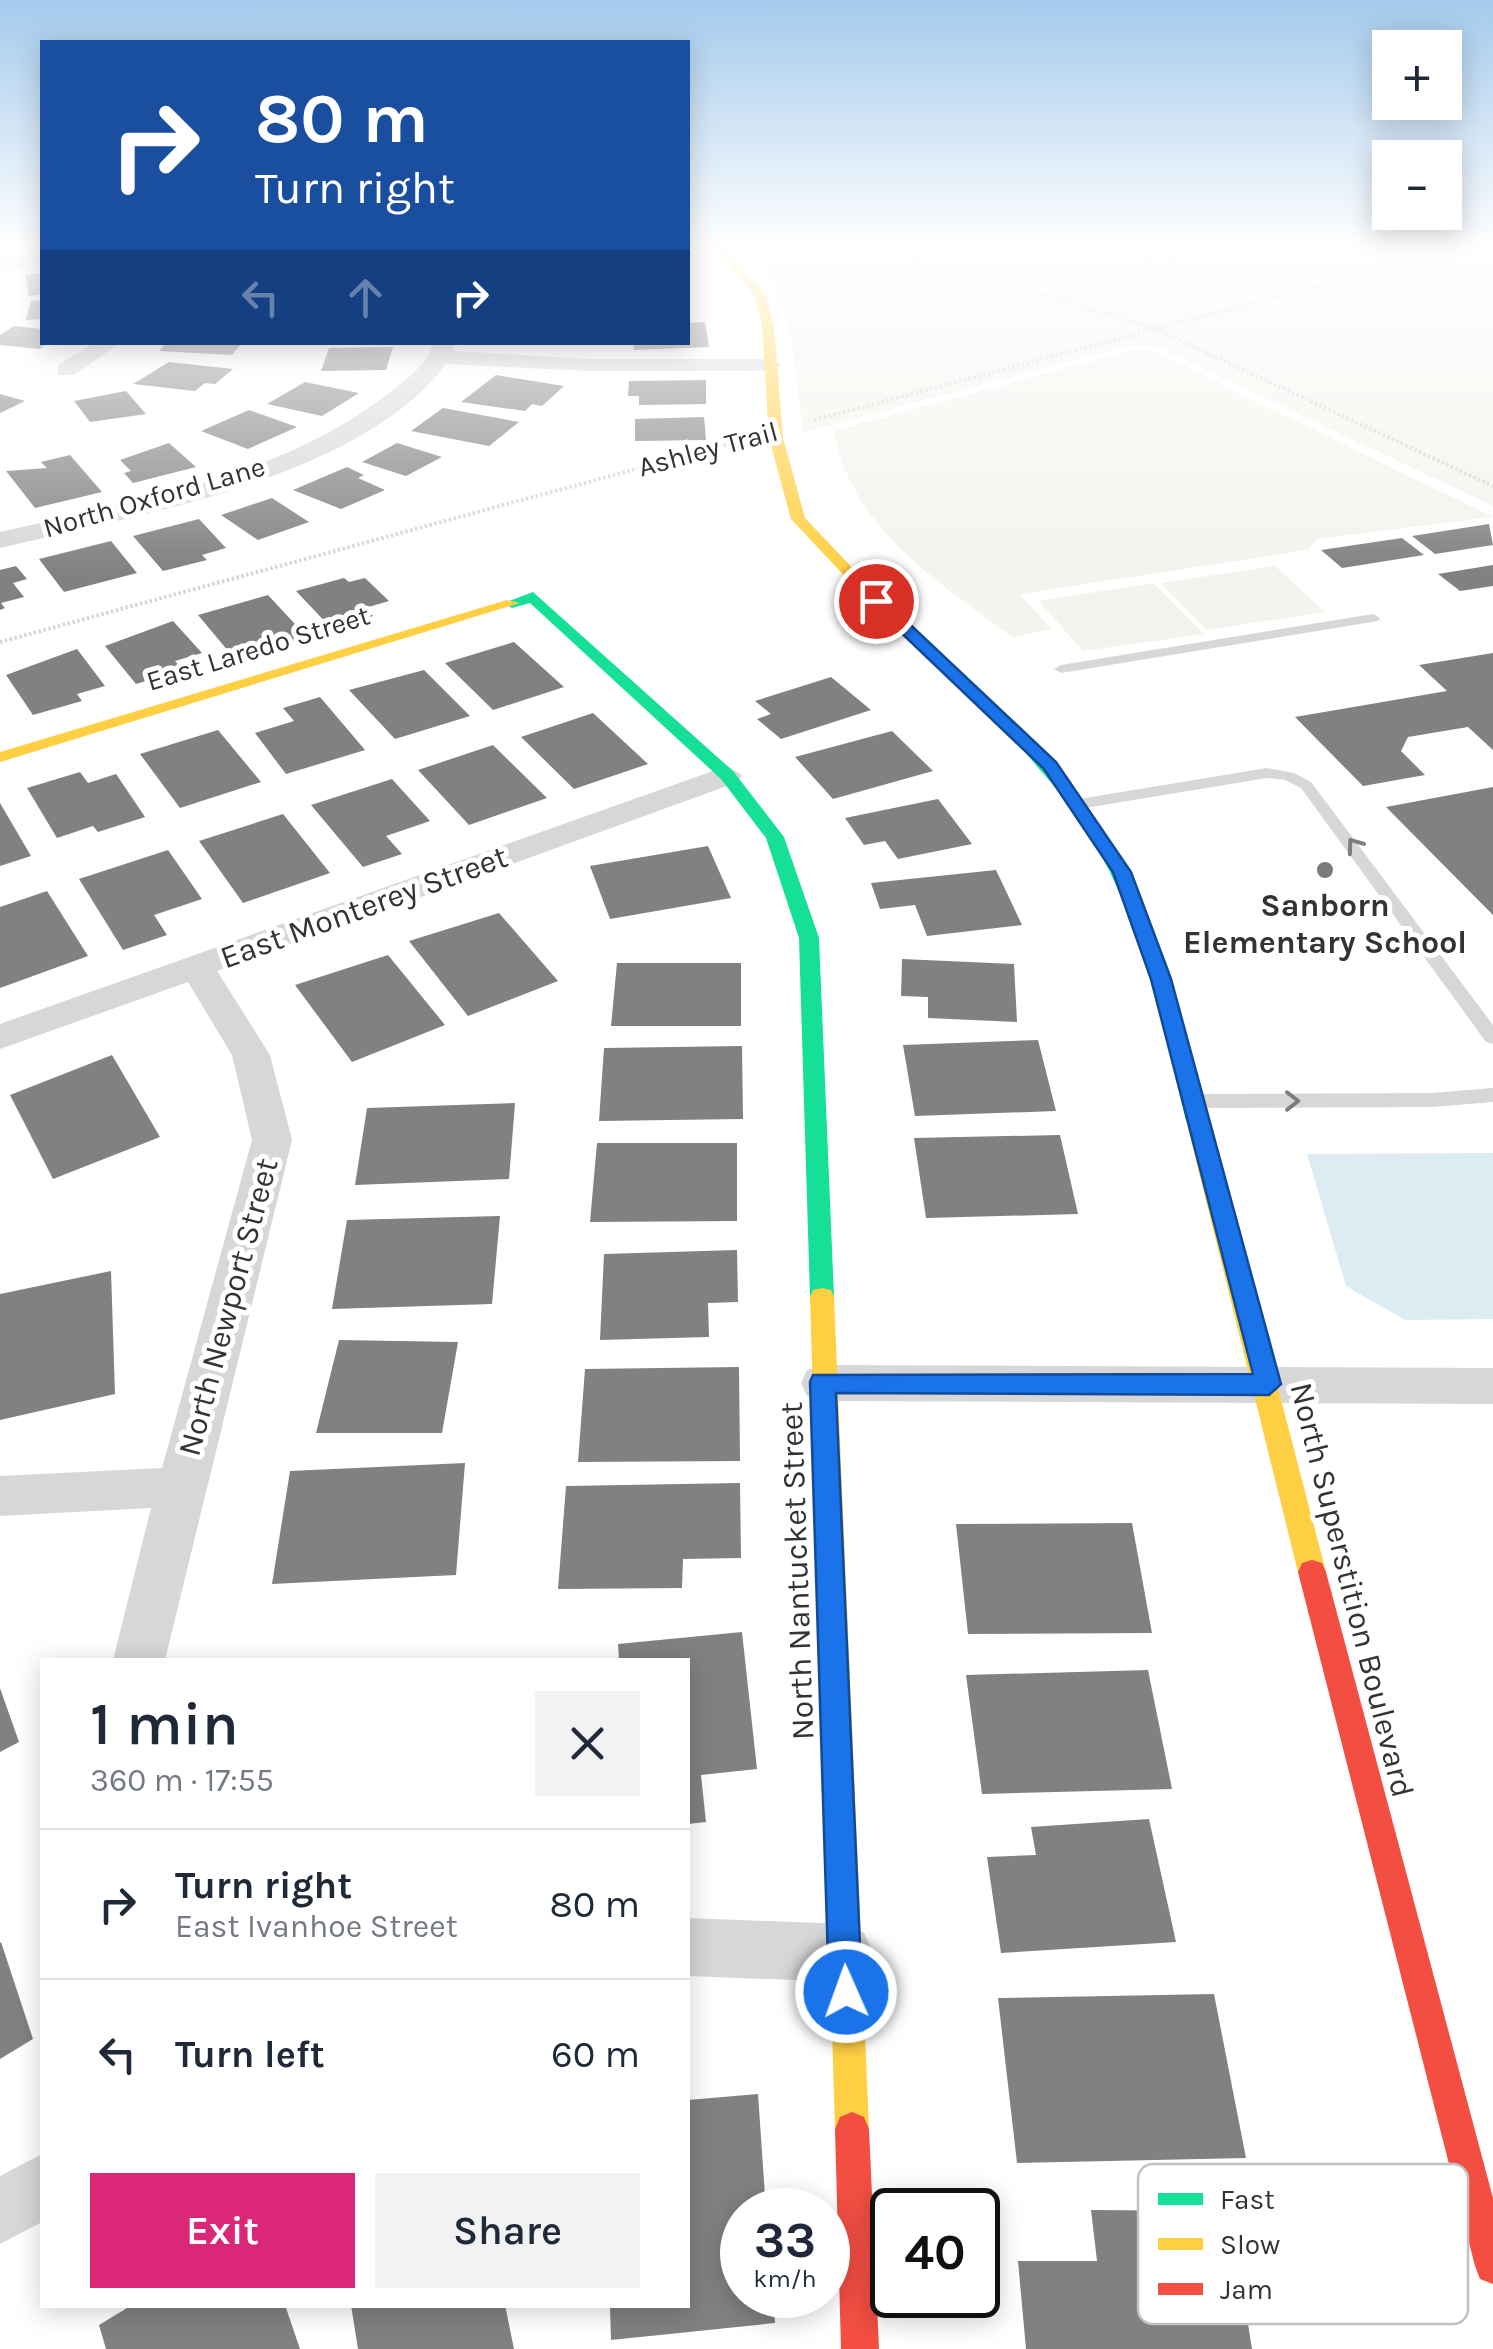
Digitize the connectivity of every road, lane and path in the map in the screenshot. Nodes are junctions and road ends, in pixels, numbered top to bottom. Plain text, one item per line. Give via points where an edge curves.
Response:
1 (93, 354) edge
2 (441, 354) edge
3 (477, 354) edge
4 (769, 354) edge
5 (1065, 354) edge
6 (1205, 354) edge
7 (770, 366) junction
8 (66, 370) dead end
9 (776, 430) junction
10 (1493, 486) edge
11 (0, 540) edge
12 (534, 597) joint
13 (1374, 618) dead end
14 (0, 642) edge
15 (1061, 669) dead end
16 (0, 757) edge
17 (727, 775) junction
18 (1079, 804) junction
19 (197, 967) junction
20 (0, 1037) edge
21 (1493, 1038) edge
22 (1493, 1095) edge
23 (1194, 1101) junction
24 (822, 1382) junction
25 (1269, 1384) junction
26 (1493, 1386) edge
27 (180, 1487) junction
28 (0, 1496) edge
29 (139, 1658) edge
30 (690, 1947) edge
31 (844, 1953) junction
32 (1466, 2164) edge
33 (1468, 2172) edge
34 (40, 2187) edge
35 (0, 2212) edge
36 (1493, 2266) edge
37 (860, 2349) edge

1 - 8 street
2 - 11 street, North Oxford Lane via 406,391 359,424 290,458 210,486
3 - 7 street via 590,366
4 - 7 street, North Superstition Boulevard
5 - 9 path, Ashley Trail
6 - 10 path
7 - 9 street, North Superstition Boulevard
9 - 14 path, Ashley Trail
9 - 18 street, North Superstition Boulevard via 798,520 1050,766
12 - 16 street, East Laredo Street
12 - 17 street, North Nantucket Street
13 - 15 lane
17 - 19 street, East Monterey Street
17 - 24 street, North Nantucket Street via 775,837 809,938
21 -> 18 lane via 1306,785 1267,773
18 - 23 street, North Superstition Boulevard via 1122,872 1144,923
19 - 20 street, East Monterey Street
19 - 27 street, North Newport Street via 251,1056 272,1140
23 -> 22 lane
23 - 25 street, North Superstition Boulevard
24 - 25 street
24 - 31 street, North Nantucket Street
25 - 26 street
25 - 32 street, North Superstition Boulevard via 1345,1708
27 - 28 street
27 - 29 street, North Newport Street
30 - 31 street
31 - 37 street, North Nantucket Street
33 - 36 street, North Superstition Boulevard
34 - 35 street

